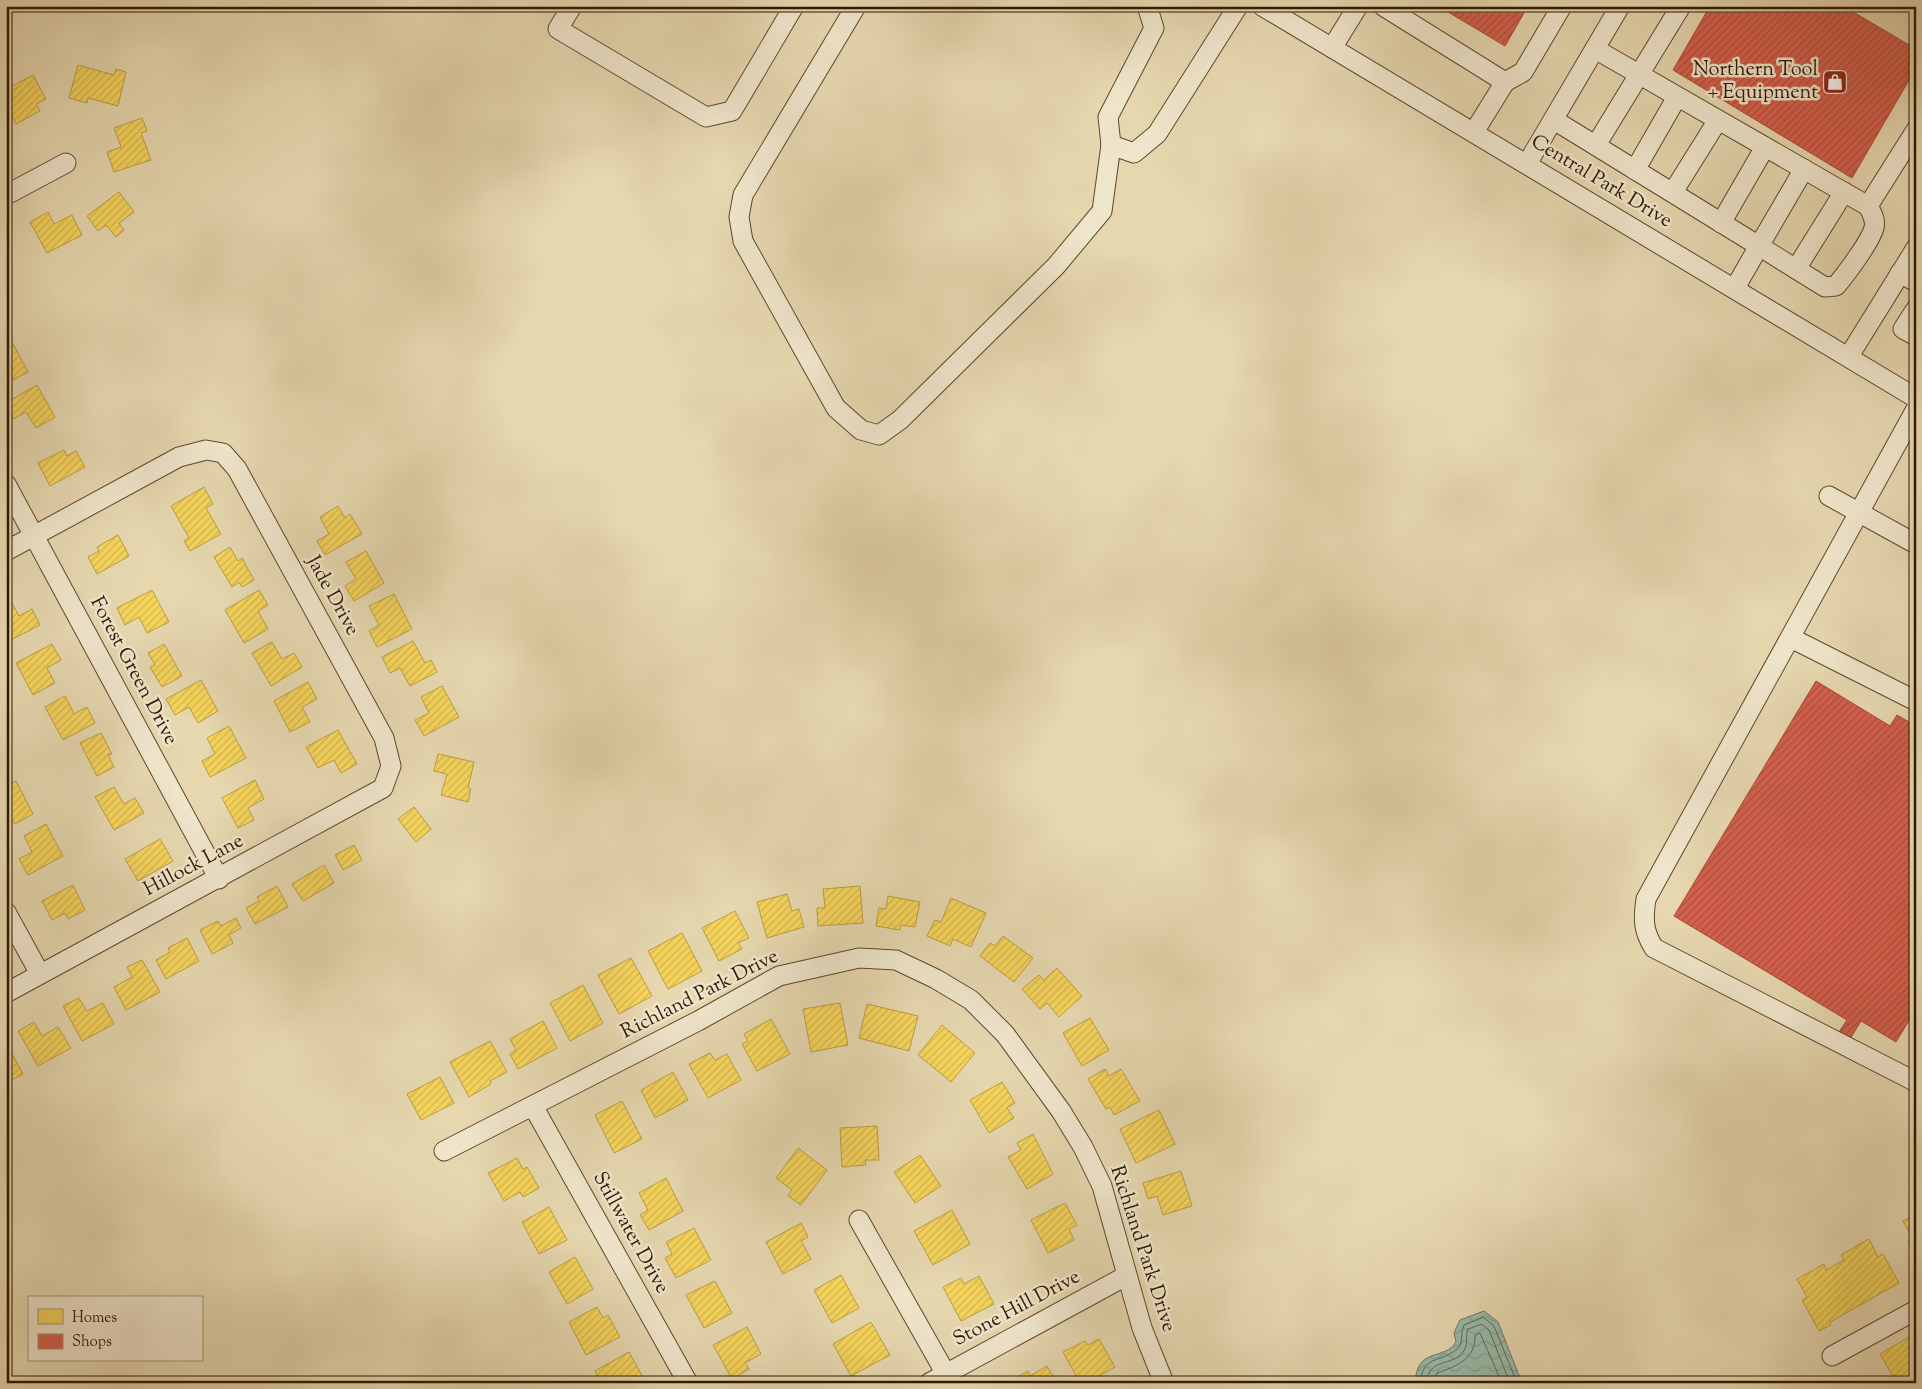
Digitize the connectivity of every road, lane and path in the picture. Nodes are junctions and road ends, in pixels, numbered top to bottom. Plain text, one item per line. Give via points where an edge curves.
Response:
1 (572, 6) edge
2 (794, 6) edge
3 (856, 6) edge
4 (1146, 6) edge
5 (1238, 6) edge
6 (1262, 6) edge
7 (1358, 6) edge
8 (1383, 6) edge
9 (1562, 6) edge
10 (1620, 6) edge
11 (1681, 6) edge
12 (1332, 48) junction
13 (1595, 49) junction
14 (1639, 75) junction
15 (1505, 82) junction
16 (1677, 97) junction
17 (1554, 120) junction
18 (1718, 120) junction
19 (1916, 130) edge
20 (1474, 132) junction
21 (1112, 145) junction
22 (1596, 145) junction
23 (1765, 147) junction
24 (66, 164) dead end
25 (1527, 164) junction
26 (1804, 169) junction
27 (1635, 170) junction
28 (1673, 192) junction
29 (1844, 192) junction
30 (6, 195) edge
31 (1868, 206) junction
32 (1721, 223) junction
33 (1759, 246) junction
34 (1916, 248) edge
35 (1796, 269) junction
36 (1908, 278) edge
37 (1735, 288) junction
38 (1916, 309) edge
39 (1916, 336) edge
40 (1849, 356) junction
41 (1916, 398) edge
42 (1916, 409) edge
43 (6, 484) edge
44 (1829, 496) dead end
45 (1859, 514) junction
46 (35, 535) junction
47 (1916, 544) edge
48 (6, 551) edge
49 (1790, 638) junction
50 (1916, 701) edge
51 (391, 766) joint
52 (219, 879) junction
53 (6, 912) edge
54 (40, 974) junction
55 (6, 993) edge
56 (1916, 1082) edge
57 (533, 1106) junction
58 (444, 1151) dead end
59 (859, 1220) dead end
60 (1126, 1276) junction
61 (1916, 1310) edge
62 (1832, 1356) dead end
63 (946, 1374) junction
64 (688, 1383) edge
65 (929, 1383) edge
66 (1164, 1383) edge

1 - 2 street via 558,29 706,117 732,111
3 - 21 street via 743,195 739,217 743,241 836,408 861,430 879,435 900,420 1056,266 1102,211
4 - 21 street via 1154,28 1108,118
5 - 21 street via 1156,134 1134,153
6 - 12 street, Central Park Drive
7 - 12 street
8 - 15 street
9 - 15 street via 1524,72
10 - 13 street
11 - 14 street
12 - 20 street, Central Park Drive
13 - 14 street
13 - 17 street
14 - 16 street
14 - 22 street
15 - 20 street
16 - 18 street
16 - 27 street
17 - 22 street
17 - 25 street
18 - 23 street
18 - 28 street
19 - 31 street
20 - 25 street, Central Park Drive
22 - 27 street
23 - 26 street
23 - 32 street
24 - 30 street
25 - 37 street, Central Park Drive
26 - 29 street
26 - 33 street
27 - 28 street
28 - 32 street
29 - 31 street
29 - 35 street
31 - 35 street via 1874,217 1874,229 1836,286 1825,286
32 - 33 street
33 - 35 street
33 - 37 street
34 - 36 street
36 - 40 street
37 - 40 street, Central Park Drive
38 - 39 street via 1903,329
40 - 41 street, Central Park Drive
42 - 45 street
43 - 46 street, Forest Green Drive
44 - 45 street
45 - 47 street
45 - 49 street
46 - 48 street
46 - 51 street, Jade Drive via 179,457 206,450 223,453 237,469 384,738
46 - 52 street, Forest Green Drive
49 - 50 street
49 - 56 street via 1646,899 1643,919 1646,935 1654,948
51 - 52 street, Hillock Lane via 383,788
52 - 54 street, Hillock Lane
53 - 54 street
54 - 55 street, Hillock Lane
57 - 58 street, Richland Park Drive
57 - 60 street, Richland Park Drive via 779,976 859,958 896,960 971,1000 1005,1034 1032,1070 1083,1148 1102,1186
57 - 64 street, Stillwater Drive
59 - 63 street
60 - 63 street, Stone Hill Drive
60 - 66 street, Richland Park Drive
61 - 62 street
63 - 65 street, Stone Hill Drive

